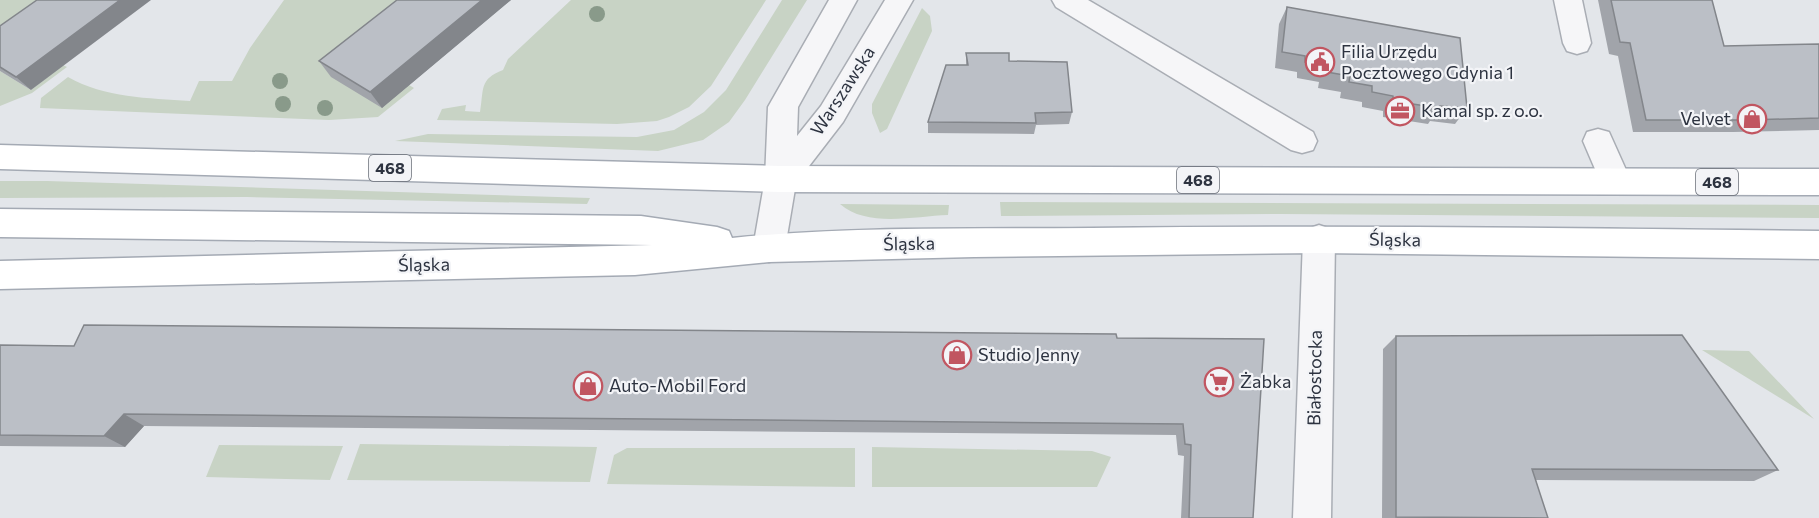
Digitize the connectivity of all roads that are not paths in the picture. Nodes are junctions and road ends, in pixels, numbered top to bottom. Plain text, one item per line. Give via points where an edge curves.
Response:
1 (843, 0) edge
2 (899, 0) edge
3 (1066, 0) edge
4 (1568, 0) edge
5 (1577, 43) dead end
6 (1302, 141) dead end
7 (1598, 141) dead end
8 (0, 157) edge
9 (781, 178) junction
10 (1615, 181) junction
11 (1819, 182) edge
12 (0, 223) edge
13 (1319, 239) junction
14 (1819, 245) edge
15 (769, 248) junction
16 (0, 275) edge
17 (1312, 518) edge

1 - 9 street, Warszawska via 783,107
2 - 9 street, Warszawska via 832,114
3 - 6 street
4 - 5 street
7 - 10 street
8 - 9 main road, 468
9 - 10 main road, 468
9 - 15 street, Warszawska
10 - 11 main road, 468
12 - 15 main road via 641,230
13 - 14 main road, Śląska
13 - 15 main road, Śląska
13 - 17 street, Białostocka
15 - 16 main road, Śląska via 635,261

